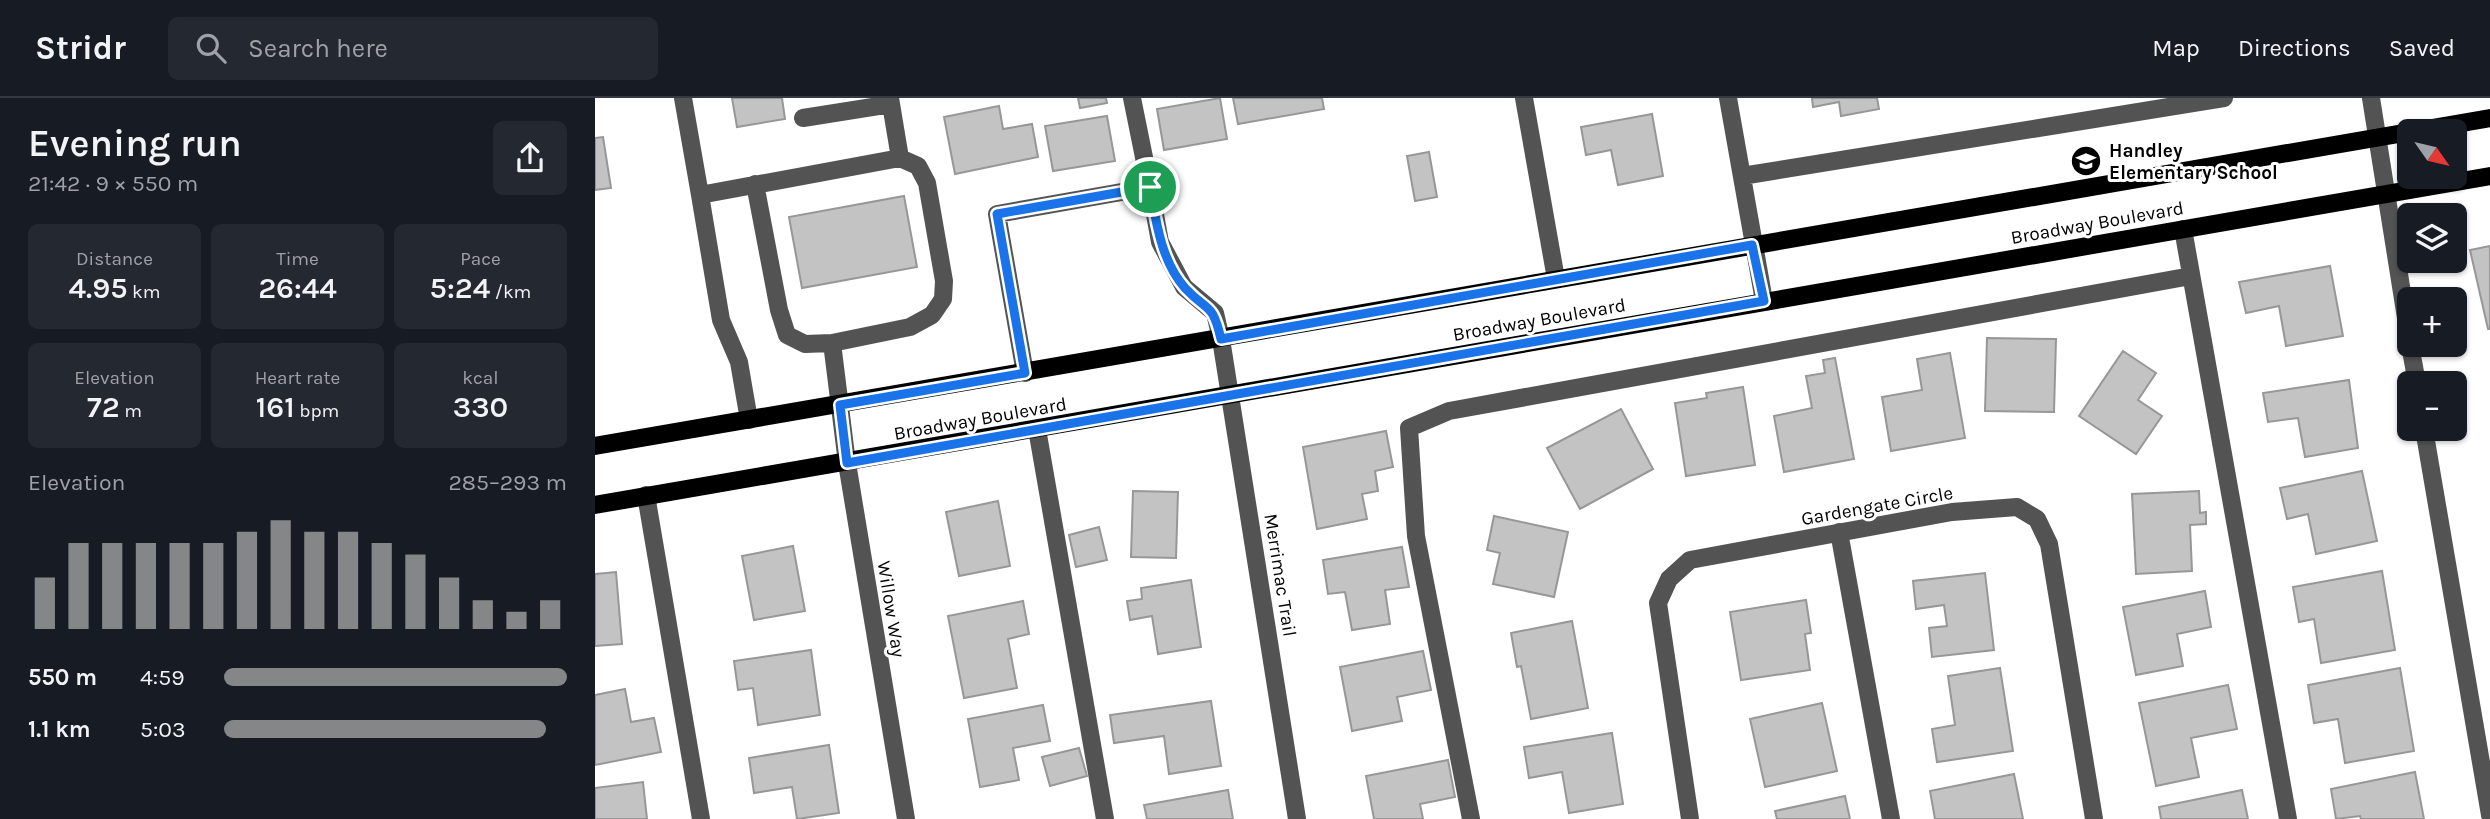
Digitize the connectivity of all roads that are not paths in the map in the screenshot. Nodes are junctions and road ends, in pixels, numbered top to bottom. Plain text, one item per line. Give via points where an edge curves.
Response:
1 (683, 98) edge
2 (1132, 98) edge
3 (1524, 98) edge
4 (1728, 98) edge
5 (2224, 98) edge
6 (2371, 98) edge
7 (890, 101) edge
8 (803, 118) dead end
9 (2490, 118) edge
10 (2375, 137) junction
11 (900, 158) junction
12 (2490, 176) edge
13 (1742, 177) junction
14 (755, 184) junction
15 (1150, 187) junction
16 (2385, 194) junction
17 (700, 195) junction
18 (2183, 229) junction
19 (1752, 245) junction
20 (2191, 276) junction
21 (1556, 279) junction
22 (2400, 287) edge
23 (1764, 301) junction
24 (1221, 339) junction
25 (832, 343) junction
26 (1025, 373) junction
27 (1232, 393) junction
28 (840, 405) junction
29 (749, 420) junction
30 (1037, 429) junction
31 (2426, 441) edge
32 (595, 446) edge
33 (847, 463) junction
34 (646, 495) junction
35 (595, 505) edge
36 (1839, 532) junction
37 (2490, 815) edge
38 (701, 819) edge
39 (906, 819) edge
40 (1105, 819) edge
41 (1297, 819) edge
42 (1471, 819) edge
43 (1690, 819) edge
44 (1891, 819) edge
45 (2094, 819) edge
46 (2288, 819) edge

1 - 17 street
2 - 15 street, Merrimac Trail
3 - 21 street
4 - 13 street
5 - 13 street
6 - 10 street
7 - 8 street
7 - 11 street
9 - 10 main road, Broadway Boulevard
10 - 16 street
10 - 19 main road, Broadway Boulevard
11 - 14 street
11 - 25 street via 918,166 927,183 943,299 932,315 910,327
12 - 16 main road, Broadway Boulevard
13 - 19 street
14 - 17 street
14 - 25 street via 787,335 805,344
15 - 24 street, Merrimac Trail via 1160,242 1184,287 1215,313
15 - 26 street via 997,214
16 - 18 main road, Broadway Boulevard
16 - 22 street
17 - 29 street via 721,320 739,362
18 - 20 street
18 - 23 main road, Broadway Boulevard
19 - 21 main road, Broadway Boulevard
19 - 23 street
20 - 42 street via 1449,411 1409,428 1416,536
20 - 46 street
21 - 24 main road, Broadway Boulevard
23 - 27 main road, Broadway Boulevard
24 - 26 main road, Broadway Boulevard
24 - 27 street, Merrimac Trail
25 - 28 street, Willow Way
26 - 28 main road, Broadway Boulevard
27 - 30 main road, Broadway Boulevard
27 - 41 street, Merrimac Trail
28 - 29 main road, Broadway Boulevard
28 - 33 street, Willow Way
29 - 32 main road, Broadway Boulevard
30 - 33 main road, Broadway Boulevard
30 - 40 street
31 - 37 street
33 - 34 main road, Broadway Boulevard
33 - 39 street, Willow Way
34 - 35 main road, Broadway Boulevard
34 - 38 street
36 - 43 street, Gardengate Circle via 1690,559 1669,579 1658,603
36 - 44 street
36 - 45 street, Gardengate Circle via 1952,512 2017,507 2037,519 2049,544

